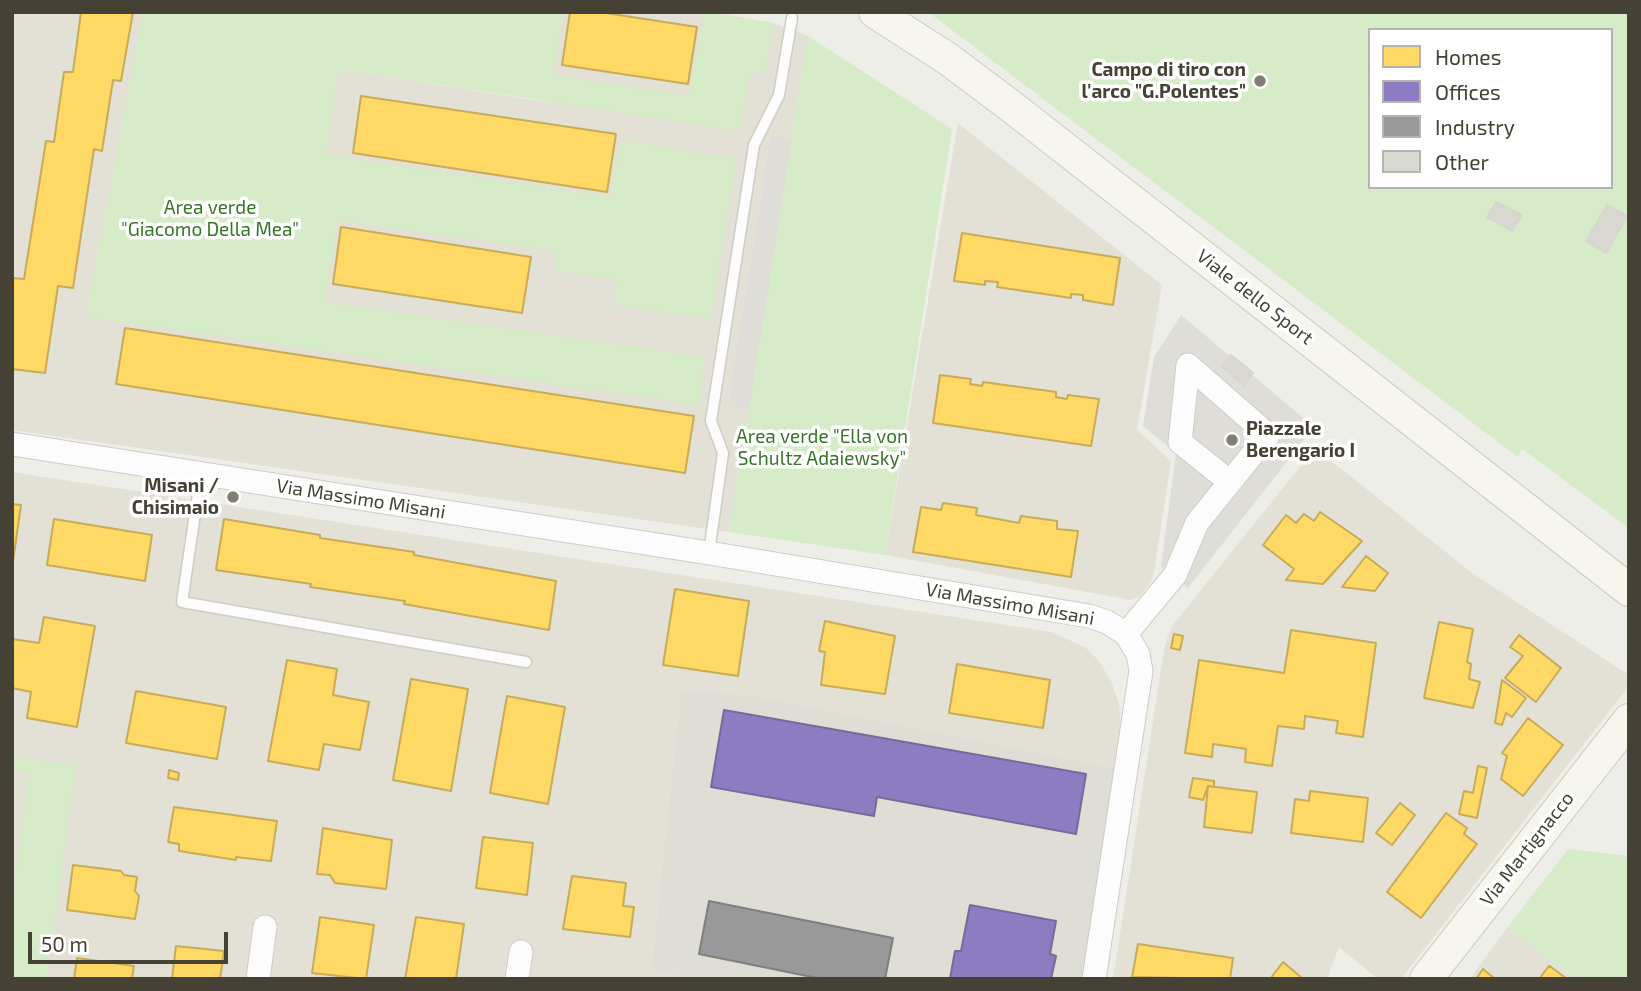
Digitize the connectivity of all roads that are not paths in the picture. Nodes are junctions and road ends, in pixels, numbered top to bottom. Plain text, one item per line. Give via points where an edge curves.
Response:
1 (876, 12) edge
2 (792, 18) dead end
3 (12, 444) edge
4 (201, 473) junction
5 (1230, 482) junction
6 (709, 553) junction
7 (1629, 590) edge
8 (1126, 634) junction
9 (526, 662) dead end
10 (1629, 720) edge
11 (265, 928) dead end
12 (521, 952) dead end
13 (258, 979) edge
14 (517, 979) edge
15 (1094, 979) edge
16 (1426, 979) edge

1 - 7 street, Viale dello Sport via 1012,107
2 - 6 lane via 779,95 754,145 711,421 723,453
3 - 4 street, Via Massimo Misani
4 - 6 street, Via Massimo Misani
4 - 9 lane via 182,602
5 - 5 street via 1268,435 1188,365 1180,442
5 - 8 street via 1197,523 1175,575
6 - 8 street, Via Massimo Misani via 1089,616
8 - 15 street via 1138,654 1141,685
10 - 16 street, Via Martignacco
11 - 13 street
12 - 14 street

